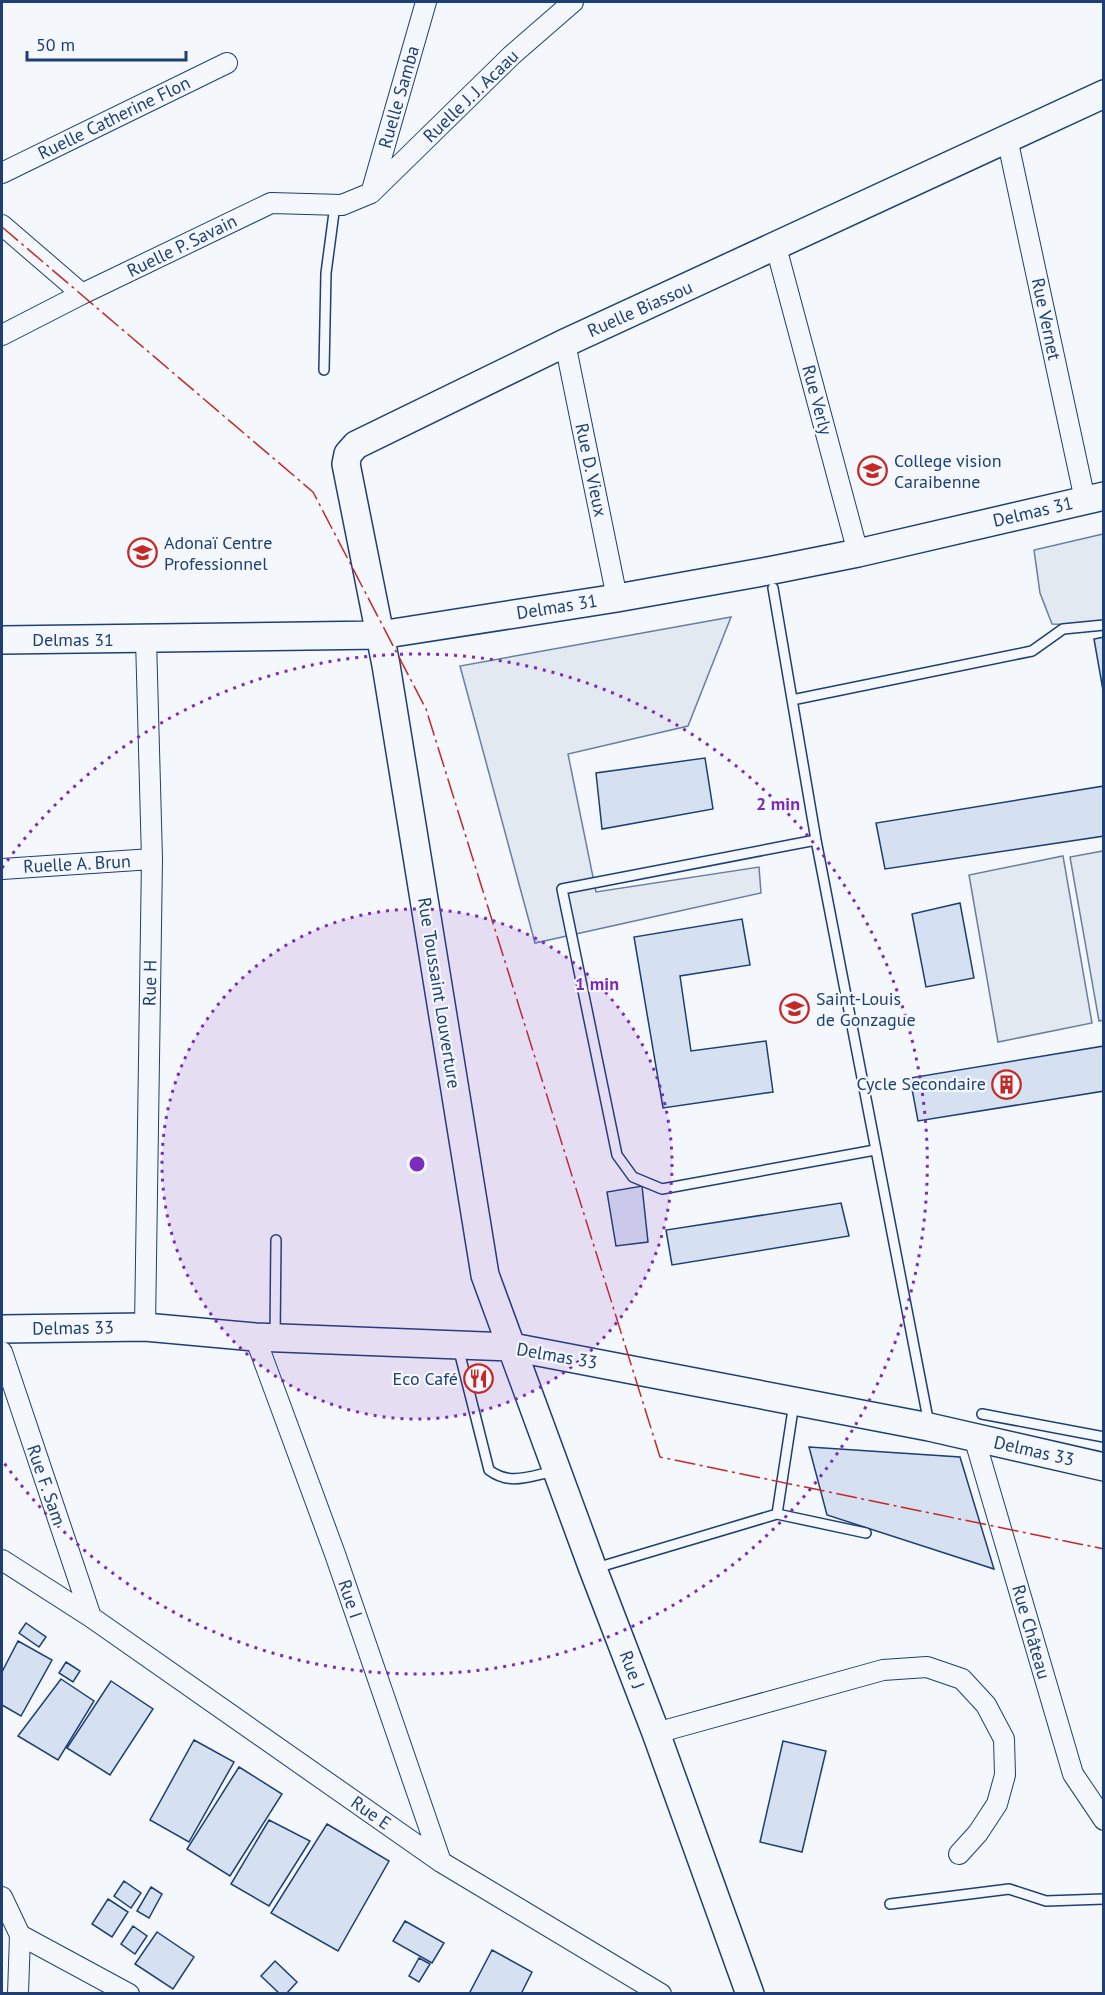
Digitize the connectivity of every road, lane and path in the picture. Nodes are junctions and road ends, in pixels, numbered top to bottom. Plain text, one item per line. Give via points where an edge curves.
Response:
1 (426, 2) edge
2 (573, 2) edge
3 (227, 63) dead end
4 (1104, 94) edge
5 (1006, 138) junction
6 (2, 173) edge
7 (371, 193) junction
8 (334, 205) junction
9 (2, 225) edge
10 (776, 247) junction
11 (82, 294) junction
12 (2, 335) edge
13 (565, 343) junction
14 (324, 370) dead end
15 (1094, 498) edge
16 (858, 553) junction
17 (770, 580) junction
18 (617, 598) junction
19 (1104, 625) edge
20 (380, 635) junction
21 (146, 639) junction
22 (2, 640) edge
23 (792, 700) junction
24 (816, 840) junction
25 (152, 859) junction
26 (2, 868) edge
27 (875, 1150) junction
28 (276, 1240) dead end
29 (145, 1328) junction
30 (2, 1329) edge
31 (265, 1338) junction
32 (457, 1345) junction
33 (512, 1347) junction
34 (2, 1352) edge
35 (795, 1401) junction
36 (978, 1426) junction
37 (929, 1427) junction
38 (1104, 1437) edge
39 (1104, 1467) edge
40 (557, 1470) junction
41 (777, 1514) junction
42 (866, 1533) dead end
43 (2, 1560) edge
44 (593, 1569) junction
45 (91, 1617) junction
46 (656, 1733) junction
47 (1104, 1820) edge
48 (959, 1854) dead end
49 (441, 1862) junction
50 (2, 1897) edge
51 (1104, 1899) edge
52 (890, 1904) dead end
53 (20, 1935) junction
54 (18, 1994) edge
55 (129, 1994) edge
56 (661, 1994) edge
57 (750, 1994) edge

1 - 7 street, Ruelle Samba
2 - 7 street, Ruelle J. J. Acaau via 512,55
3 - 6 street, Ruelle Catherine Flon
4 - 5 street, Ruelle Biassou
5 - 10 street, Ruelle Biassou
5 - 15 street, Rue Vernet
7 - 8 street, Ruelle P. Savain via 342,206
8 - 11 street, Ruelle P. Savain via 271,203
8 - 14 lane via 326,273
9 - 11 street
10 - 13 street, Ruelle Biassou
10 - 16 street, Rue Verly
11 - 12 street, Ruelle P. Savain
13 - 18 street, Rue D. Vieux
13 - 20 street, Ruelle Biassou via 356,445 348,454 346,464
15 - 16 street, Delmas 31
16 - 17 street, Delmas 31
17 - 18 street, Delmas 31
17 - 23 lane
18 - 20 street, Delmas 31
19 - 23 lane via 1063,629 1032,651
20 - 21 street, Delmas 31
20 - 33 street, Rue Toussaint Louverture via 485,1275
21 - 22 street, Delmas 31
21 - 25 street, Rue H
23 - 24 lane
24 - 27 lane
24 - 27 lane via 562,889 617,1155 633,1177 662,1189
25 - 26 street, Ruelle A. Brun
25 - 29 street, Rue H
27 - 37 lane
28 - 31 lane
29 - 30 street, Delmas 33
29 - 31 street, Delmas 33
31 - 32 street, Delmas 33
31 - 49 street, Rue I
32 - 33 street, Delmas 33
32 - 40 lane via 489,1470 497,1477 511,1480
33 - 35 street, Delmas 33
33 - 40 street, Rue J
34 - 45 street, Rue F. Sam
35 - 37 street, Delmas 33
35 - 41 lane
36 - 37 street, Delmas 33
36 - 38 lane
36 - 39 street, Delmas 33
36 - 47 street, Rue Château via 1073,1774
40 - 44 street, Rue J
41 - 42 lane
41 - 44 lane
43 - 45 street, Rue E
44 - 46 street, Rue J
45 - 49 street, Rue E
46 - 48 street via 884,1670 927,1667 962,1679 986,1705 1004,1739 1005,1775 997,1804
46 - 57 street, Rue J
49 - 56 street, Rue E
50 - 53 street
51 - 52 lane via 1046,1901 1009,1889
53 - 54 street
53 - 55 street

